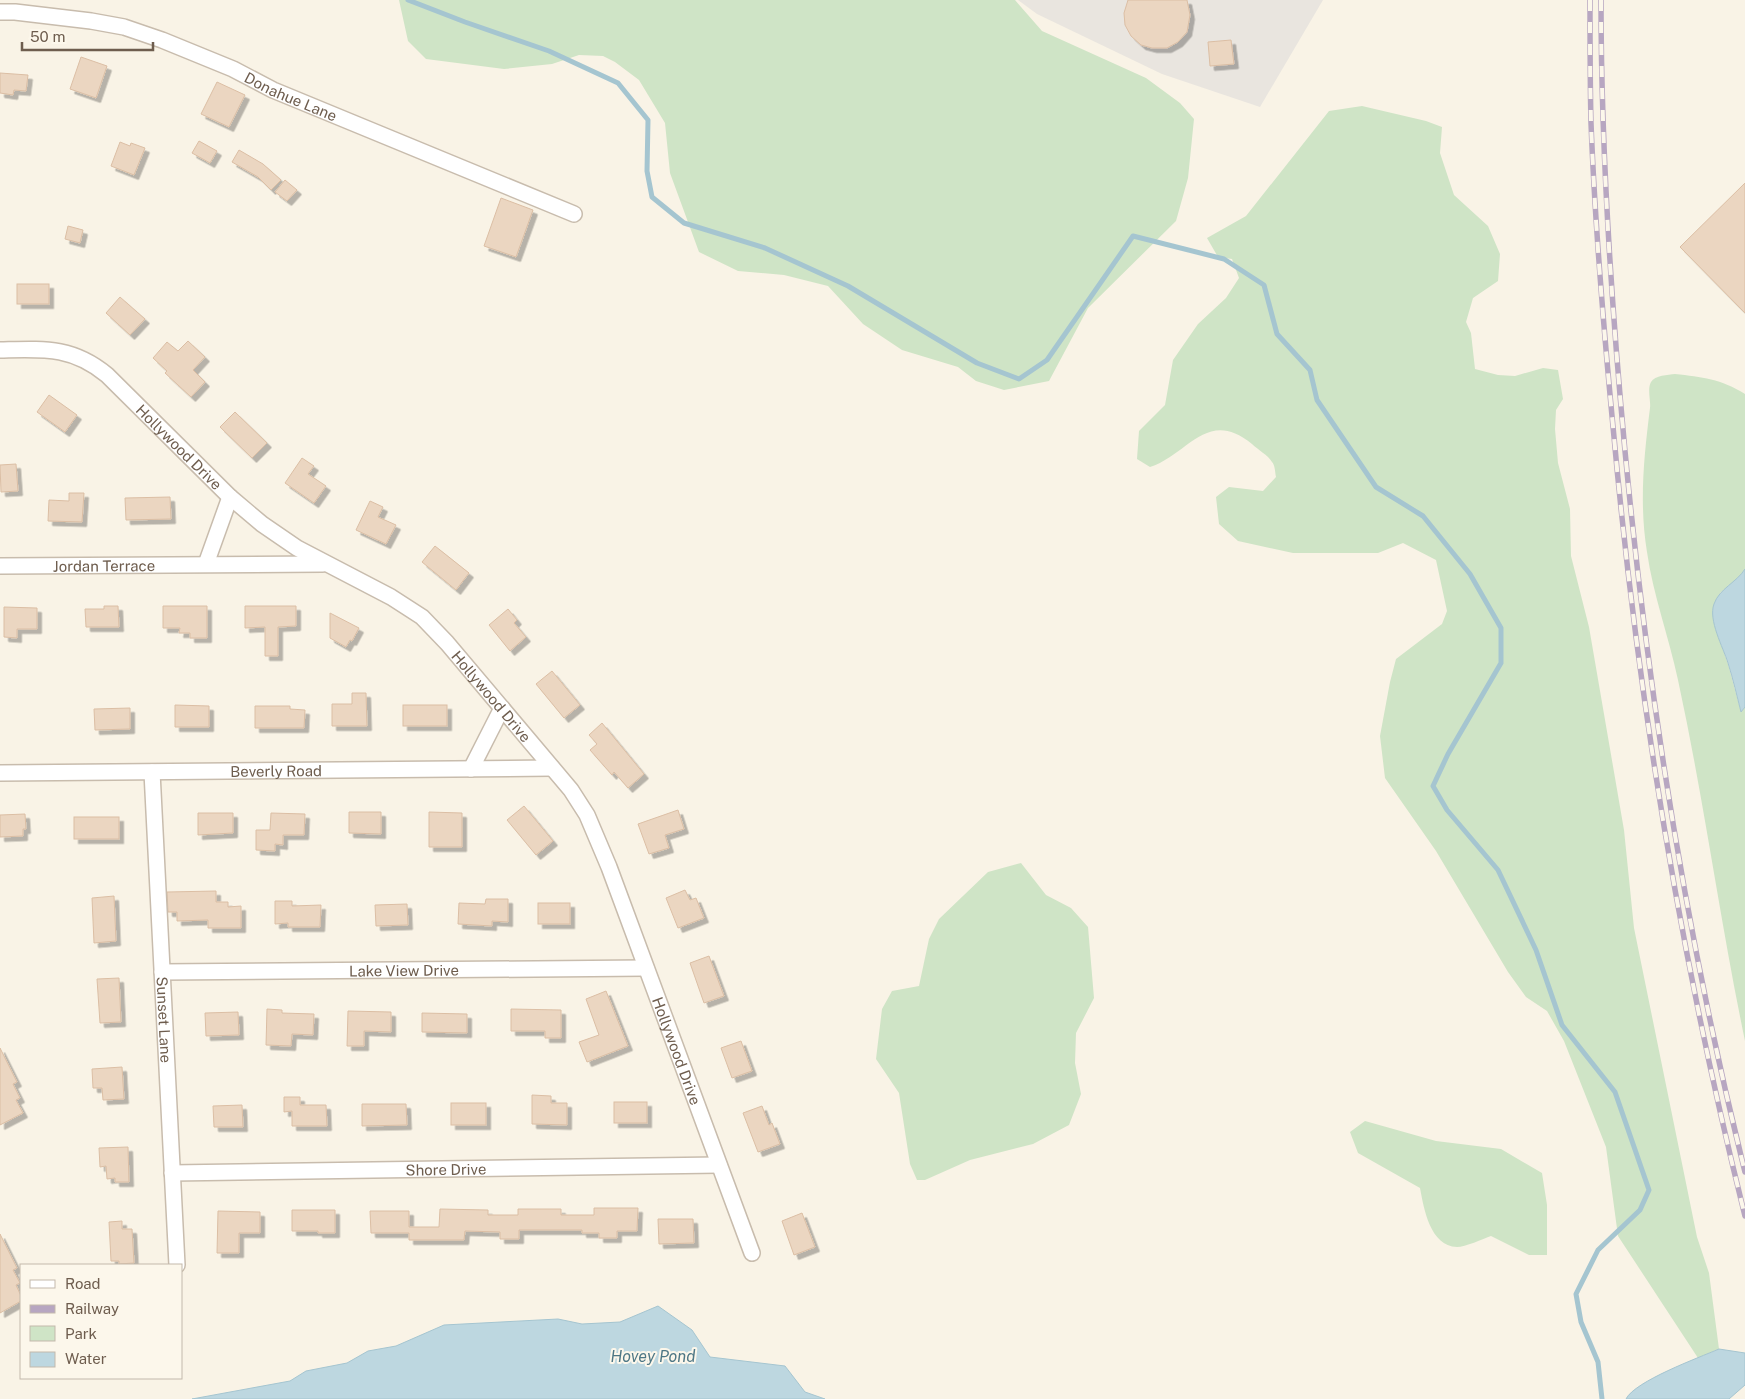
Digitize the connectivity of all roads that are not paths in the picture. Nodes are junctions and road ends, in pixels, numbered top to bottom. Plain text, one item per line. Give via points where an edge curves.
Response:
1 (0, 12) edge
2 (574, 214) dead end
3 (0, 350) edge
4 (230, 497) junction
5 (206, 564) junction
6 (327, 564) junction
7 (0, 566) edge
8 (502, 708) junction
9 (552, 768) junction
10 (471, 769) junction
11 (152, 772) junction
12 (0, 773) edge
13 (646, 968) junction
14 (162, 972) junction
15 (719, 1165) junction
16 (172, 1173) junction
17 (752, 1253) dead end
18 (177, 1264) edge

1 - 2 street, Donahue Lane via 102,22 148,34 233,69 273,90
3 - 4 street, Hollywood Drive via 62,351 94,364
4 - 5 street
4 - 6 street, Hollywood Drive via 274,533
5 - 6 street, Jordan Terrace
5 - 7 street, Jordan Terrace
6 - 8 street, Hollywood Drive via 422,617
8 - 9 street, Hollywood Drive
8 - 10 street
9 - 10 street, Beverly Road
9 - 13 street, Hollywood Drive via 580,803 593,827
10 - 11 street, Beverly Road
11 - 12 street, Beverly Road
11 - 14 street, Sunset Lane
13 - 14 street, Lake View Drive
13 - 15 street, Hollywood Drive
14 - 16 street, Sunset Lane
15 - 16 street, Shore Drive
15 - 17 street, Hollywood Drive
16 - 18 street, Sunset Lane

